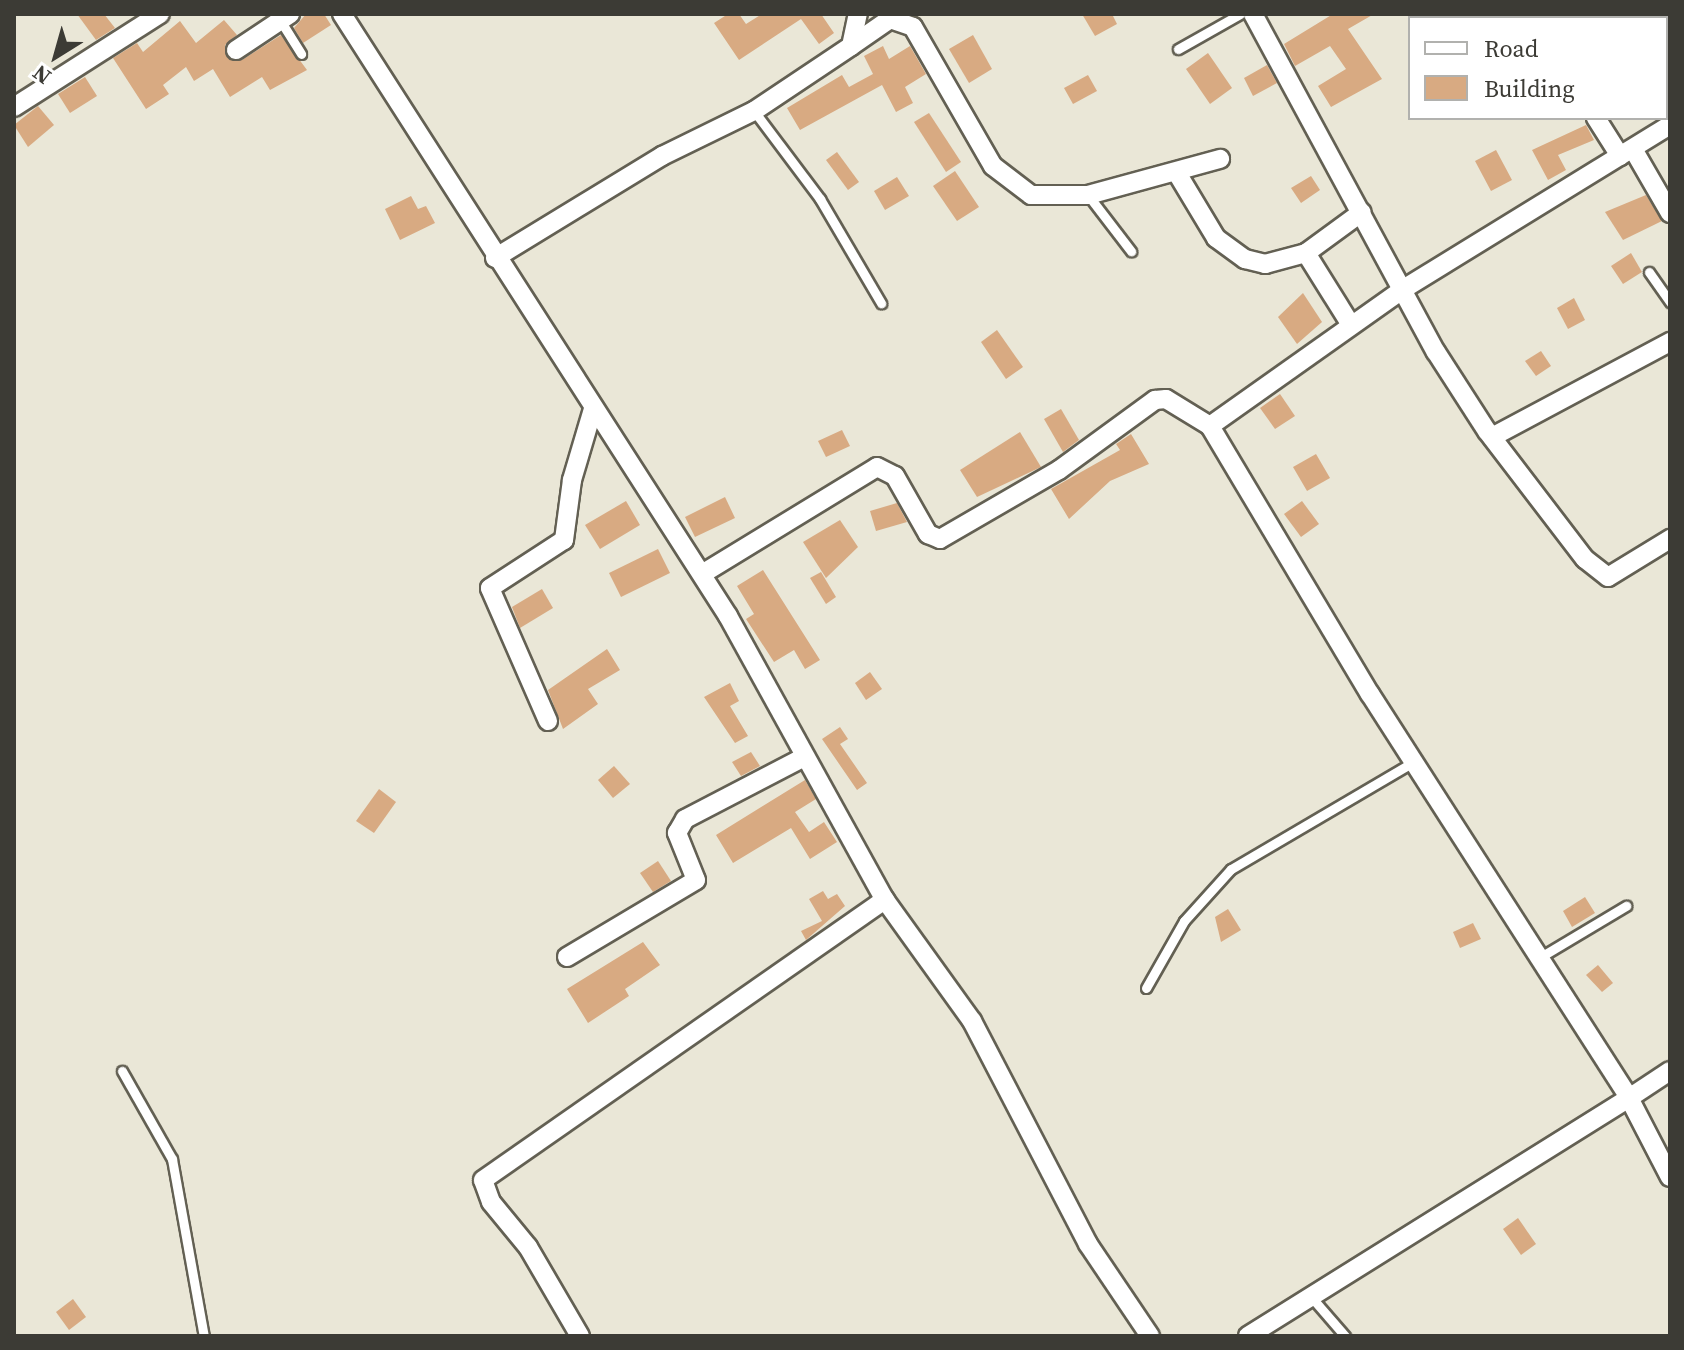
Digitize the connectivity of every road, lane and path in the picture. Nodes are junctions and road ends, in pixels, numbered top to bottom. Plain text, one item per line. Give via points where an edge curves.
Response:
1 (160, 14) edge
2 (342, 14) edge
3 (858, 14) edge
4 (1240, 14) edge
5 (1253, 14) edge
6 (285, 17) edge
7 (851, 46) junction
8 (1178, 49) dead end
9 (236, 50) dead end
10 (301, 54) dead end
11 (14, 107) edge
12 (754, 111) junction
13 (1598, 120) edge
14 (1670, 125) edge
15 (1626, 153) junction
16 (1220, 159) dead end
17 (1177, 173) junction
18 (1088, 195) junction
19 (1362, 212) junction
20 (1670, 213) edge
21 (1131, 251) dead end
22 (1306, 253) junction
23 (495, 258) junction
24 (1649, 272) dead end
25 (1405, 288) junction
26 (1670, 302) edge
27 (881, 303) dead end
28 (1351, 325) junction
29 (1670, 342) edge
30 (593, 409) junction
31 (1210, 426) junction
32 (1492, 437) junction
33 (1670, 539) edge
34 (702, 574) junction
35 (548, 721) dead end
36 (802, 758) junction
37 (1415, 761) junction
38 (885, 900) junction
39 (1626, 906) dead end
40 (567, 957) dead end
41 (1537, 959) junction
42 (1146, 988) dead end
43 (122, 1071) dead end
44 (1670, 1071) edge
45 (1629, 1098) junction
46 (1670, 1177) edge
47 (1313, 1299) junction
48 (204, 1336) edge
49 (580, 1336) edge
50 (1150, 1336) edge
51 (1248, 1336) edge
52 (1345, 1336) edge

1 - 11 street
2 - 23 street
3 - 7 street
4 - 8 lane
5 - 19 street
6 - 9 street
6 - 10 lane
7 - 12 street
7 - 18 street via 890,19 904,20 1006,181 1031,195
12 - 23 street via 662,156
12 - 27 lane via 820,199
13 - 15 street
14 - 15 street
15 - 20 street
15 - 25 street
16 - 17 street
17 - 18 street
17 - 22 street via 1216,238 1238,255 1265,264
18 - 21 lane
19 - 22 street
19 - 25 street
22 - 28 street
23 - 30 street
24 - 26 lane
25 - 28 street
25 - 32 street
28 - 31 street
29 - 32 street
30 - 34 street
30 - 35 street via 572,480 564,540 490,588
31 - 34 street via 1166,399 1155,400 1059,470 940,539 928,534 895,476 877,467
31 - 37 street
32 - 33 street via 1599,575 1608,577
34 - 36 street
36 - 38 street
36 - 40 street via 685,819 677,833 696,880
37 - 41 street
37 - 42 lane via 1231,869 1184,921
38 - 49 street via 483,1180 491,1202 528,1247
38 - 50 street via 972,1021 1088,1244
39 - 41 lane
41 - 45 street
43 - 48 lane via 172,1159
44 - 45 street
45 - 46 street
45 - 47 street
47 - 51 street
47 - 52 lane

